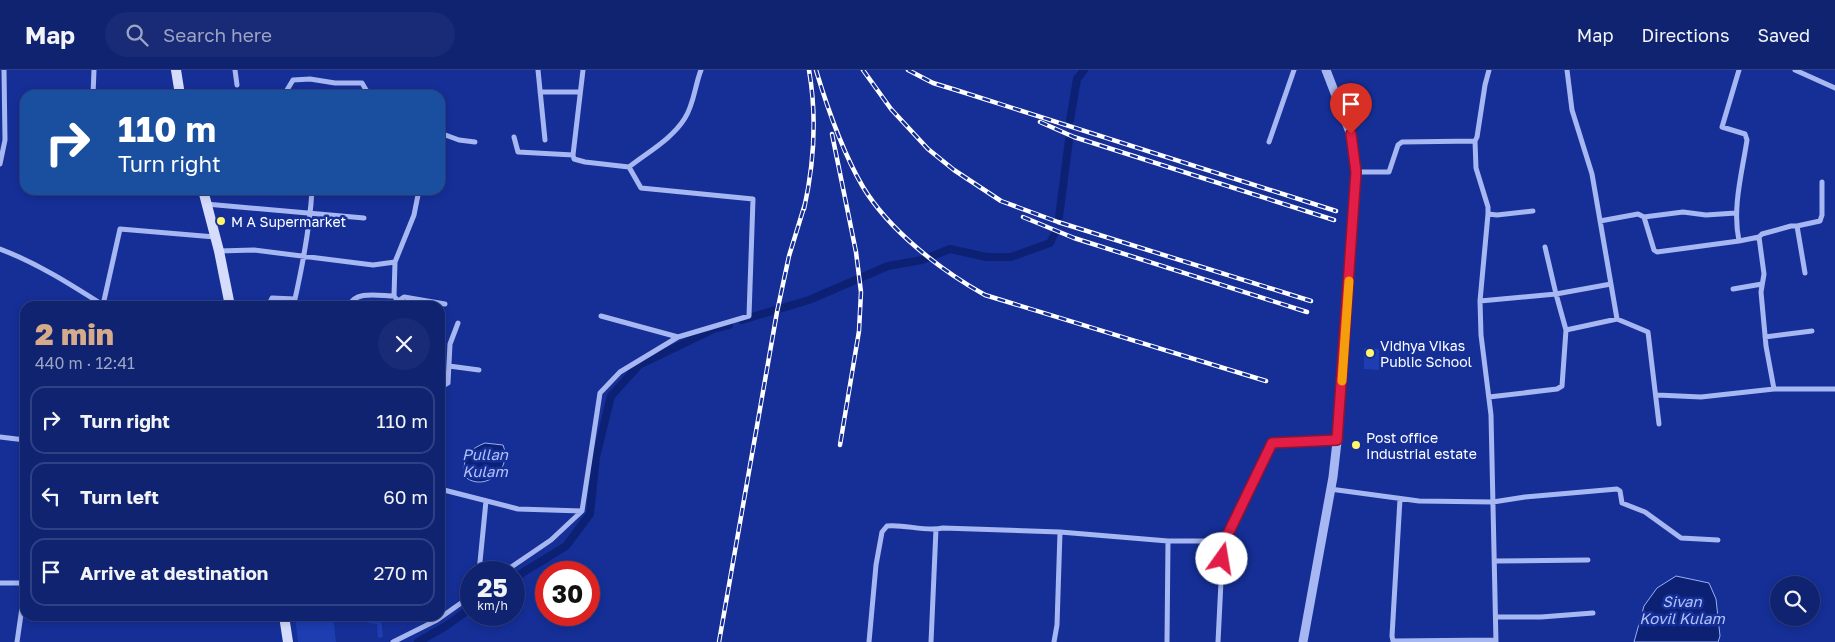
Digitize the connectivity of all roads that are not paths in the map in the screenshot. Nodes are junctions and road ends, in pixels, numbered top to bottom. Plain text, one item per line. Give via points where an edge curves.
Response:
1 (4, 70) edge
2 (94, 70) edge
3 (176, 70) edge
4 (235, 70) edge
5 (538, 70) edge
6 (583, 70) edge
7 (701, 70) edge
8 (1294, 70) edge
9 (1489, 70) edge
10 (1567, 70) edge
11 (1739, 70) edge
12 (1795, 70) edge
13 (1327, 71) edge
14 (237, 85) dead end
15 (1835, 88) edge
16 (93, 90) edge
17 (179, 90) edge
18 (287, 90) edge
19 (366, 90) edge
20 (540, 92) junction
21 (580, 92) junction
22 (445, 135) edge
23 (514, 137) dead end
24 (545, 140) dead end
25 (1475, 141) junction
26 (475, 142) dead end
27 (1269, 142) dead end
28 (573, 155) junction
29 (0, 164) edge
30 (629, 167) junction
31 (1356, 172) junction
32 (1822, 182) dead end
33 (204, 195) edge
34 (312, 195) edge
35 (418, 195) edge
36 (206, 204) junction
37 (1533, 211) dead end
38 (1736, 212) junction
39 (311, 213) junction
40 (1488, 214) junction
41 (1644, 217) junction
42 (364, 218) dead end
43 (1600, 221) junction
44 (1797, 226) junction
45 (214, 236) junction
46 (1759, 237) junction
47 (1739, 241) junction
48 (1545, 247) dead end
49 (0, 250) edge
50 (219, 251) junction
51 (304, 256) junction
52 (394, 262) junction
53 (1805, 273) dead end
54 (1611, 284) junction
55 (1762, 284) junction
56 (1733, 289) dead end
57 (1556, 294) junction
58 (394, 296) junction
59 (96, 301) edge
60 (104, 301) edge
61 (229, 301) edge
62 (270, 301) edge
63 (351, 301) edge
64 (396, 301) edge
65 (401, 301) edge
66 (424, 301) edge
67 (1480, 301) junction
68 (600, 316) dead end
69 (1617, 319) junction
70 (458, 323) dead end
71 (1566, 330) junction
72 (1812, 331) dead end
73 (678, 337) junction
74 (1766, 337) junction
75 (449, 366) junction
76 (479, 370) dead end
77 (445, 385) edge
78 (1774, 388) junction
79 (1835, 389) edge
80 (1657, 395) junction
81 (1489, 398) junction
82 (1659, 424) dead end
83 (0, 438) edge
84 (20, 440) edge
85 (1337, 440) junction
86 (1330, 489) junction
87 (445, 490) edge
88 (1400, 499) junction
89 (486, 502) junction
90 (1493, 502) junction
91 (582, 511) junction
92 (936, 529) junction
93 (1060, 532) junction
94 (1718, 540) dead end
95 (1168, 541) junction
96 (1223, 541) junction
97 (1588, 560) dead end
98 (480, 561) edge
99 (520, 561) edge
100 (1495, 561) junction
101 (0, 583) edge
102 (20, 583) edge
103 (460, 604) edge
104 (1593, 613) dead end
105 (445, 614) edge
106 (1496, 617) junction
107 (20, 621) edge
108 (285, 621) edge
109 (435, 621) edge
110 (1496, 641) edge
111 (17, 642) edge
112 (288, 642) edge
113 (393, 642) edge
114 (870, 642) edge
115 (931, 642) edge
116 (1054, 642) edge
117 (1167, 642) edge
118 (1218, 642) edge
119 (1303, 642) edge

1 - 29 street via 5,140
2 - 16 street
3 - 17 main road
4 - 14 street
5 - 20 street
6 - 21 street
7 - 30 street via 691,106 684,118 671,135
8 - 27 street
9 - 25 street
10 - 43 street via 1572,110 1592,174
11 - 38 street via 1722,127 1744,134 1747,140
12 - 15 street
13 - 31 street via 1351,134
18 - 19 street via 293,80 310,79 362,83
20 - 21 street
20 - 24 street
21 - 28 street
22 - 26 street
23 - 28 street via 518,152
25 - 31 street via 1402,142 1389,172
25 - 40 street via 1476,168
28 - 30 street via 574,159 585,162
30 - 73 street via 642,188 753,198 749,316
31 - 85 street
32 - 44 street via 1820,221
33 - 36 main road
34 - 39 street
35 - 52 street via 414,215
36 - 39 street
36 - 45 main road
37 - 40 street
38 - 41 street via 1706,215 1683,212
38 - 47 street
39 - 42 street
39 - 51 street
40 - 67 street
41 - 43 street via 1638,214
41 - 47 street via 1657,252
43 - 54 street
44 - 46 street
44 - 53 street
45 - 50 main road
45 - 60 street via 120,229
46 - 47 street
46 - 55 street via 1764,274
48 - 57 street
49 - 59 street via 67,281
50 - 51 street via 254,250
50 - 61 main road
51 - 52 street via 374,265
51 - 62 street via 294,299 272,298
52 - 58 street
54 - 57 street
54 - 69 street
55 - 56 street
55 - 74 street
57 - 67 street
57 - 71 street
58 - 63 street via 358,296
58 - 64 street
65 - 66 street via 404,298
67 - 81 street
68 - 73 street
69 - 71 street
69 - 80 street via 1648,332
70 - 75 street via 450,344
71 - 81 street via 1562,386
72 - 74 street
73 - 91 street via 620,372 600,393
74 - 78 street
75 - 76 street
75 - 77 street via 448,383
78 - 79 street
78 - 80 street via 1701,397
80 - 82 street
81 - 90 street
83 - 84 street
85 - 86 street
85 - 96 street via 1272,443
86 - 88 street
86 - 119 street
87 - 89 street
88 - 90 street
88 - 110 street via 1393,641
89 - 91 street via 518,508
89 - 98 street
90 - 94 street via 1617,489 1622,503 1645,512 1681,538
90 - 100 street
91 - 99 street via 550,540
92 - 93 street
92 - 114 street via 899,524 886,526 882,532
92 - 115 street
93 - 95 street
93 - 116 street
95 - 96 street
95 - 117 street
96 - 118 street
97 - 100 street
100 - 106 street
101 - 102 street
103 - 105 street
104 - 106 street
106 - 110 street
107 - 111 street
108 - 112 main road
109 - 113 street

